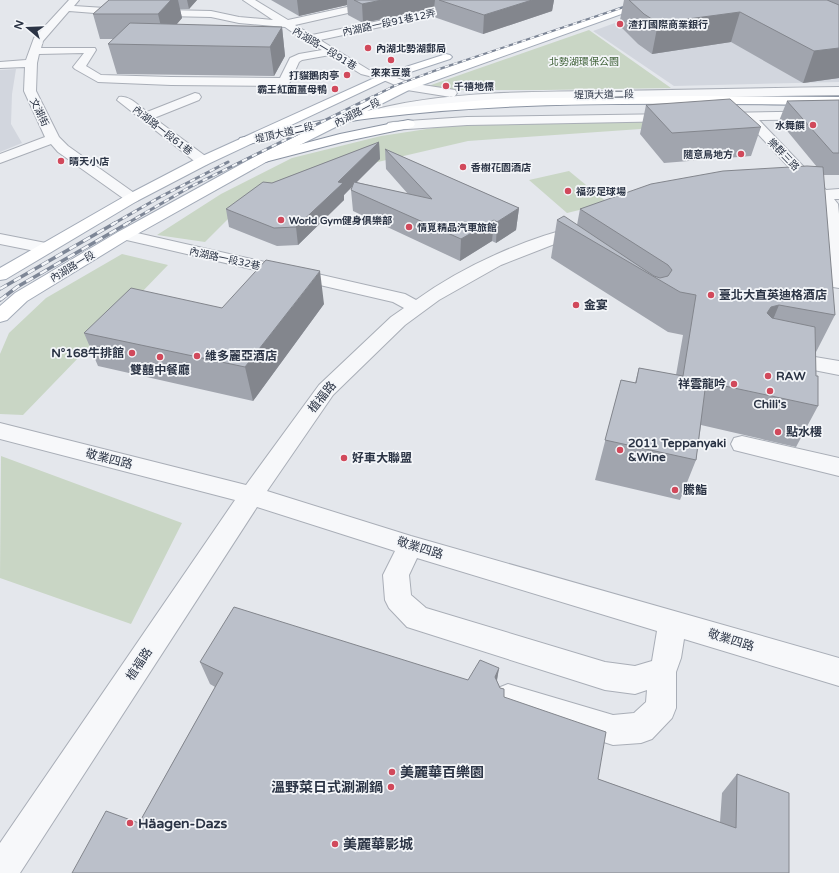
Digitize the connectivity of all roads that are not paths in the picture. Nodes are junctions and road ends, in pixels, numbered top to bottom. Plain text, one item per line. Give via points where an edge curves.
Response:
1 (248, 0) edge
2 (392, 0) edge
3 (616, 0) edge
4 (652, 0) edge
5 (71, 4) edge
6 (468, 5) edge
7 (579, 12) dead end
8 (285, 24) junction
9 (309, 39) junction
10 (331, 52) junction
11 (461, 52) dead end
12 (33, 57) junction
13 (0, 65) edge
14 (385, 77) junction
15 (407, 86) junction
16 (839, 91) edge
17 (574, 95) junction
18 (195, 97) dead end
19 (123, 100) dead end
20 (839, 101) edge
21 (839, 109) edge
22 (371, 114) junction
23 (145, 116) junction
24 (839, 116) edge
25 (749, 117) junction
26 (686, 118) edge
27 (710, 118) edge
28 (342, 119) junction
29 (393, 126) junction
30 (53, 139) junction
31 (245, 141) junction
32 (0, 159) edge
33 (261, 159) junction
34 (203, 162) junction
35 (831, 195) edge
36 (780, 197) edge
37 (132, 198) junction
38 (598, 226) edge
39 (124, 235) junction
40 (0, 239) edge
41 (549, 240) junction
42 (45, 248) junction
43 (565, 252) edge
44 (0, 275) edge
45 (839, 284) edge
46 (417, 308) junction
47 (0, 316) edge
48 (770, 355) edge
49 (839, 368) edge
50 (0, 431) edge
51 (742, 444) dead end
52 (839, 466) edge
53 (252, 496) junction
54 (411, 546) junction
55 (672, 623) junction
56 (662, 672) junction
57 (839, 672) edge
58 (508, 698) edge
59 (0, 873) edge

1 - 8 street, 內湖路一段91巷
2 - 8 street
3 - 7 main road
4 - 15 main road, 內湖路一段
5 - 8 street via 120,12 211,14 239,20
5 - 12 street, 文湖街 via 38,40
6 - 9 street, 內湖路一段91巷12弄
8 - 9 street, 內湖路一段91巷
9 - 10 street, 內湖路一段91巷
10 - 12 street via 294,60 284,82 98,78 79,67 91,50
10 - 14 street, 內湖路一段91巷 via 365,72
11 - 14 main road, 內湖路一段
12 - 13 street
12 - 30 street, 文湖街 via 30,91
14 - 15 street, 內湖路一段91巷
14 - 31 main road, 內湖路一段
15 - 17 street, 內湖路一段91巷 via 461,94
15 - 28 main road, 內湖路一段
16 - 17 street, 堤頂大道二段
17 - 22 street, 堤頂大道二段 via 478,98 409,106
18 - 23 street
19 - 23 street, 內湖路一段61巷
20 - 22 main road, 堤頂大道二段 via 497,103
21 - 29 main road, 堤頂大道二段 via 471,114
22 - 28 main road, 堤頂大道二段
23 - 34 street, 內湖路一段61巷
24 - 25 street
25 - 27 street
25 - 35 street, 樂群三路
26 - 29 street, 堤頂大道二段 via 466,121
28 - 31 main road, 堤頂大道二段
28 - 33 main road, 內湖路一段
29 - 33 main road, 堤頂大道二段
30 - 32 street
30 - 37 street, 文湖街 via 62,149
31 - 34 main road, 內湖路一段
33 - 39 main road, 內湖路一段
34 - 37 main road, 內湖路一段
35 - 36 street
35 - 45 street, 樂群三路
37 - 42 main road, 內湖路一段
38 - 41 street, 植福路
39 - 46 street, 內湖路一段32巷 via 399,298
39 - 47 main road, 內湖路一段 via 21,297
40 - 42 street
41 - 43 street
41 - 46 street, 植福路 via 495,261 433,296
42 - 44 main road, 內湖路一段
46 - 53 street, 植福路 via 398,320 326,390
48 - 49 street
50 - 53 street, 敬業四路
51 - 52 street
53 - 54 street, 敬業四路
53 - 59 street, 植福路
54 - 55 street, 敬業四路
54 - 56 street via 396,575 398,600 417,618 605,676 634,680
55 - 56 street via 667,658
55 - 57 street, 敬業四路
56 - 58 street via 661,708 640,728 613,730

